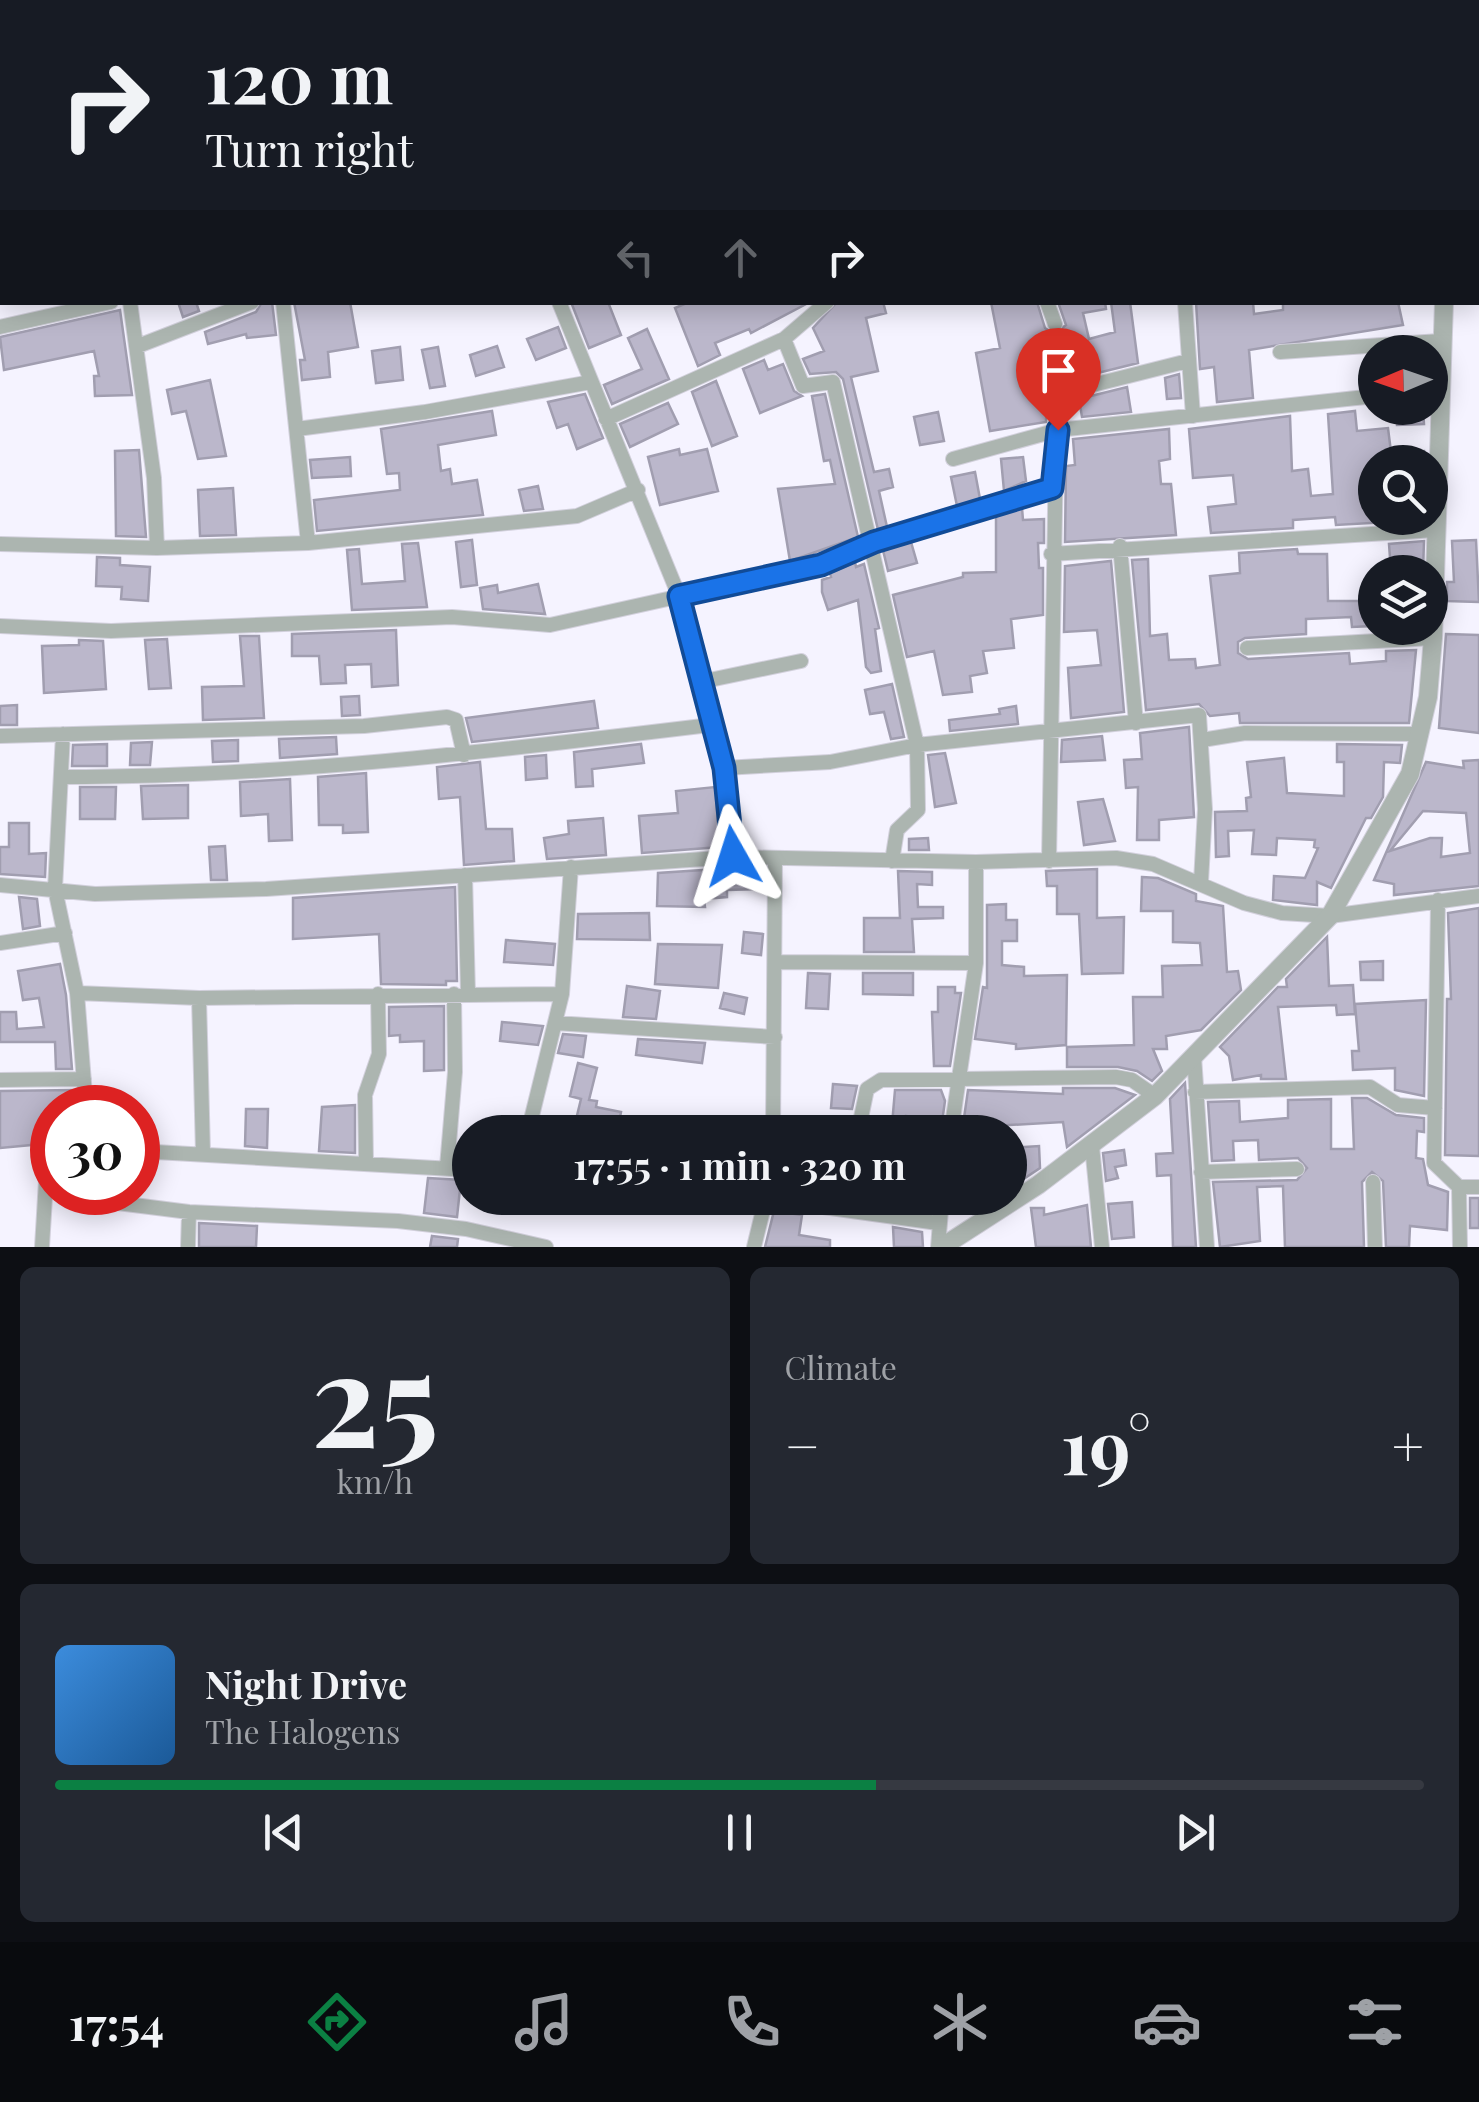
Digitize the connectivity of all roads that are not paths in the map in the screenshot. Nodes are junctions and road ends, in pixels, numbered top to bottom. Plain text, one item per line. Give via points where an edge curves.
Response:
1 (98, 305) edge
2 (131, 305) edge
3 (244, 305) edge
4 (283, 305) edge
5 (560, 305) edge
6 (824, 305) edge
7 (1048, 305) edge
8 (1185, 305) edge
9 (1444, 305) edge
10 (1054, 324) dead end
11 (0, 327) edge
12 (1441, 335) edge
13 (784, 339) junction
14 (138, 346) junction
15 (1358, 347) edge
16 (1280, 352) dead end
17 (1188, 361) junction
18 (591, 382) junction
19 (1358, 398) edge
20 (1193, 416) junction
21 (606, 419) junction
22 (297, 429) junction
23 (1058, 430) junction
24 (954, 459) dead end
25 (1052, 488) junction
26 (638, 490) junction
27 (1358, 534) edge
28 (874, 542) junction
29 (308, 543) junction
30 (0, 544) edge
31 (1120, 546) junction
32 (157, 548) junction
33 (1051, 554) junction
34 (679, 596) junction
35 (0, 626) edge
36 (1358, 642) edge
37 (1432, 645) edge
38 (1246, 648) dead end
39 (801, 661) dead end
40 (700, 682) junction
41 (1136, 723) junction
42 (710, 724) junction
43 (1054, 733) junction
44 (63, 734) junction
45 (1421, 734) junction
46 (0, 736) edge
47 (1202, 740) junction
48 (917, 745) junction
49 (464, 755) junction
50 (724, 768) junction
51 (63, 777) junction
52 (733, 856) junction
53 (775, 859) junction
54 (892, 860) junction
55 (1050, 861) junction
56 (976, 862) junction
57 (572, 867) junction
58 (465, 875) junction
59 (1201, 882) junction
60 (0, 884) edge
61 (56, 889) junction
62 (1479, 896) edge
63 (1438, 900) junction
64 (1330, 916) junction
65 (66, 932) junction
66 (0, 943) edge
67 (774, 962) junction
68 (976, 963) junction
69 (78, 992) junction
70 (378, 994) junction
71 (461, 994) junction
72 (562, 994) junction
73 (199, 998) junction
74 (555, 1024) junction
75 (775, 1036) junction
76 (1194, 1056) junction
77 (959, 1077) junction
78 (84, 1079) junction
79 (0, 1080) edge
80 (84, 1085) edge
81 (1195, 1092) junction
82 (1155, 1096) junction
83 (1435, 1108) junction
84 (532, 1115) edge
85 (773, 1115) edge
86 (860, 1115) edge
87 (953, 1115) edge
88 (1092, 1146) junction
89 (160, 1152) edge
90 (202, 1153) junction
91 (366, 1162) junction
92 (446, 1167) junction
93 (452, 1168) edge
94 (1296, 1169) dead end
95 (1201, 1172) junction
96 (1373, 1182) dead end
97 (1479, 1186) edge
98 (1460, 1187) junction
99 (160, 1208) edge
100 (189, 1212) junction
101 (44, 1215) edge
102 (762, 1215) edge
103 (903, 1215) edge
104 (939, 1215) edge
105 (938, 1223) junction
106 (42, 1247) edge
107 (188, 1247) edge
108 (546, 1247) edge
109 (754, 1247) edge
110 (940, 1247) edge
111 (1102, 1247) edge
112 (1207, 1247) edge
113 (1375, 1247) edge
114 (1460, 1247) edge

1 - 11 street
2 - 14 street
3 - 14 street
4 - 22 street
5 - 18 street
6 - 13 street
7 - 10 street
8 - 17 street
9 - 12 street
13 - 21 street
13 - 28 street via 803,386 833,382
14 - 32 street
15 - 16 street
17 - 20 street
17 - 23 street via 1065,389 1055,403
18 - 21 street
18 - 22 street
19 - 20 street
20 - 23 street
21 - 26 street
22 - 29 street
23 - 24 street
23 - 25 street
25 - 28 street
25 - 33 street
26 - 29 street via 576,516
26 - 34 street
27 - 31 street
28 - 34 street via 821,565
28 - 48 street
29 - 32 street
30 - 32 street
31 - 33 street
31 - 41 street
33 - 43 street
34 - 35 street via 535,626 452,617 111,631
34 - 40 street
36 - 38 street
37 - 45 street
39 - 40 street
40 - 42 street
41 - 43 street
41 - 47 street via 1199,715
42 - 49 street
42 - 50 street
43 - 48 street
43 - 55 street
44 - 46 street
44 - 49 street via 364,726 452,717
44 - 51 street
45 - 47 street via 1245,733
45 - 64 street via 1410,774
47 - 59 street
48 - 50 street via 830,762
48 - 54 street via 921,797 898,830
49 - 51 street via 186,777
50 - 52 street
51 - 61 street
52 - 53 street
52 - 57 street
53 - 54 street
53 - 67 street
54 - 56 street
55 - 56 street
55 - 59 street via 1116,858
56 - 68 street
57 - 58 street
57 - 72 street
58 - 61 street via 266,889
58 - 71 street
59 - 64 street via 1282,914
60 - 61 street
61 - 65 street
62 - 63 street
63 - 64 street
63 - 83 street
64 - 76 street
65 - 66 street
65 - 69 street
67 - 68 street
67 - 75 street
68 - 77 street
69 - 73 street
69 - 78 street
70 - 71 street
70 - 73 street
70 - 91 street via 379,1054 366,1094
71 - 72 street
71 - 92 street
72 - 74 street
73 - 90 street
74 - 75 street
74 - 84 street
75 - 85 street
76 - 81 street
76 - 82 street
77 - 82 street via 1116,1077
77 - 86 street via 873,1082
77 - 87 street
78 - 79 street
78 - 80 street
81 - 83 street via 1370,1087 1398,1105
81 - 95 street
82 - 88 street
83 - 98 street via 1434,1164
88 - 110 street
88 - 111 street
89 - 90 street
90 - 91 street
91 - 92 street
92 - 93 street
94 - 95 street
95 - 112 street
96 - 113 street
97 - 98 street
98 - 114 street
99 - 100 street
100 - 107 street
100 - 108 street via 398,1221
101 - 106 street
102 - 109 street
103 - 105 street
104 - 105 street
105 - 110 street

